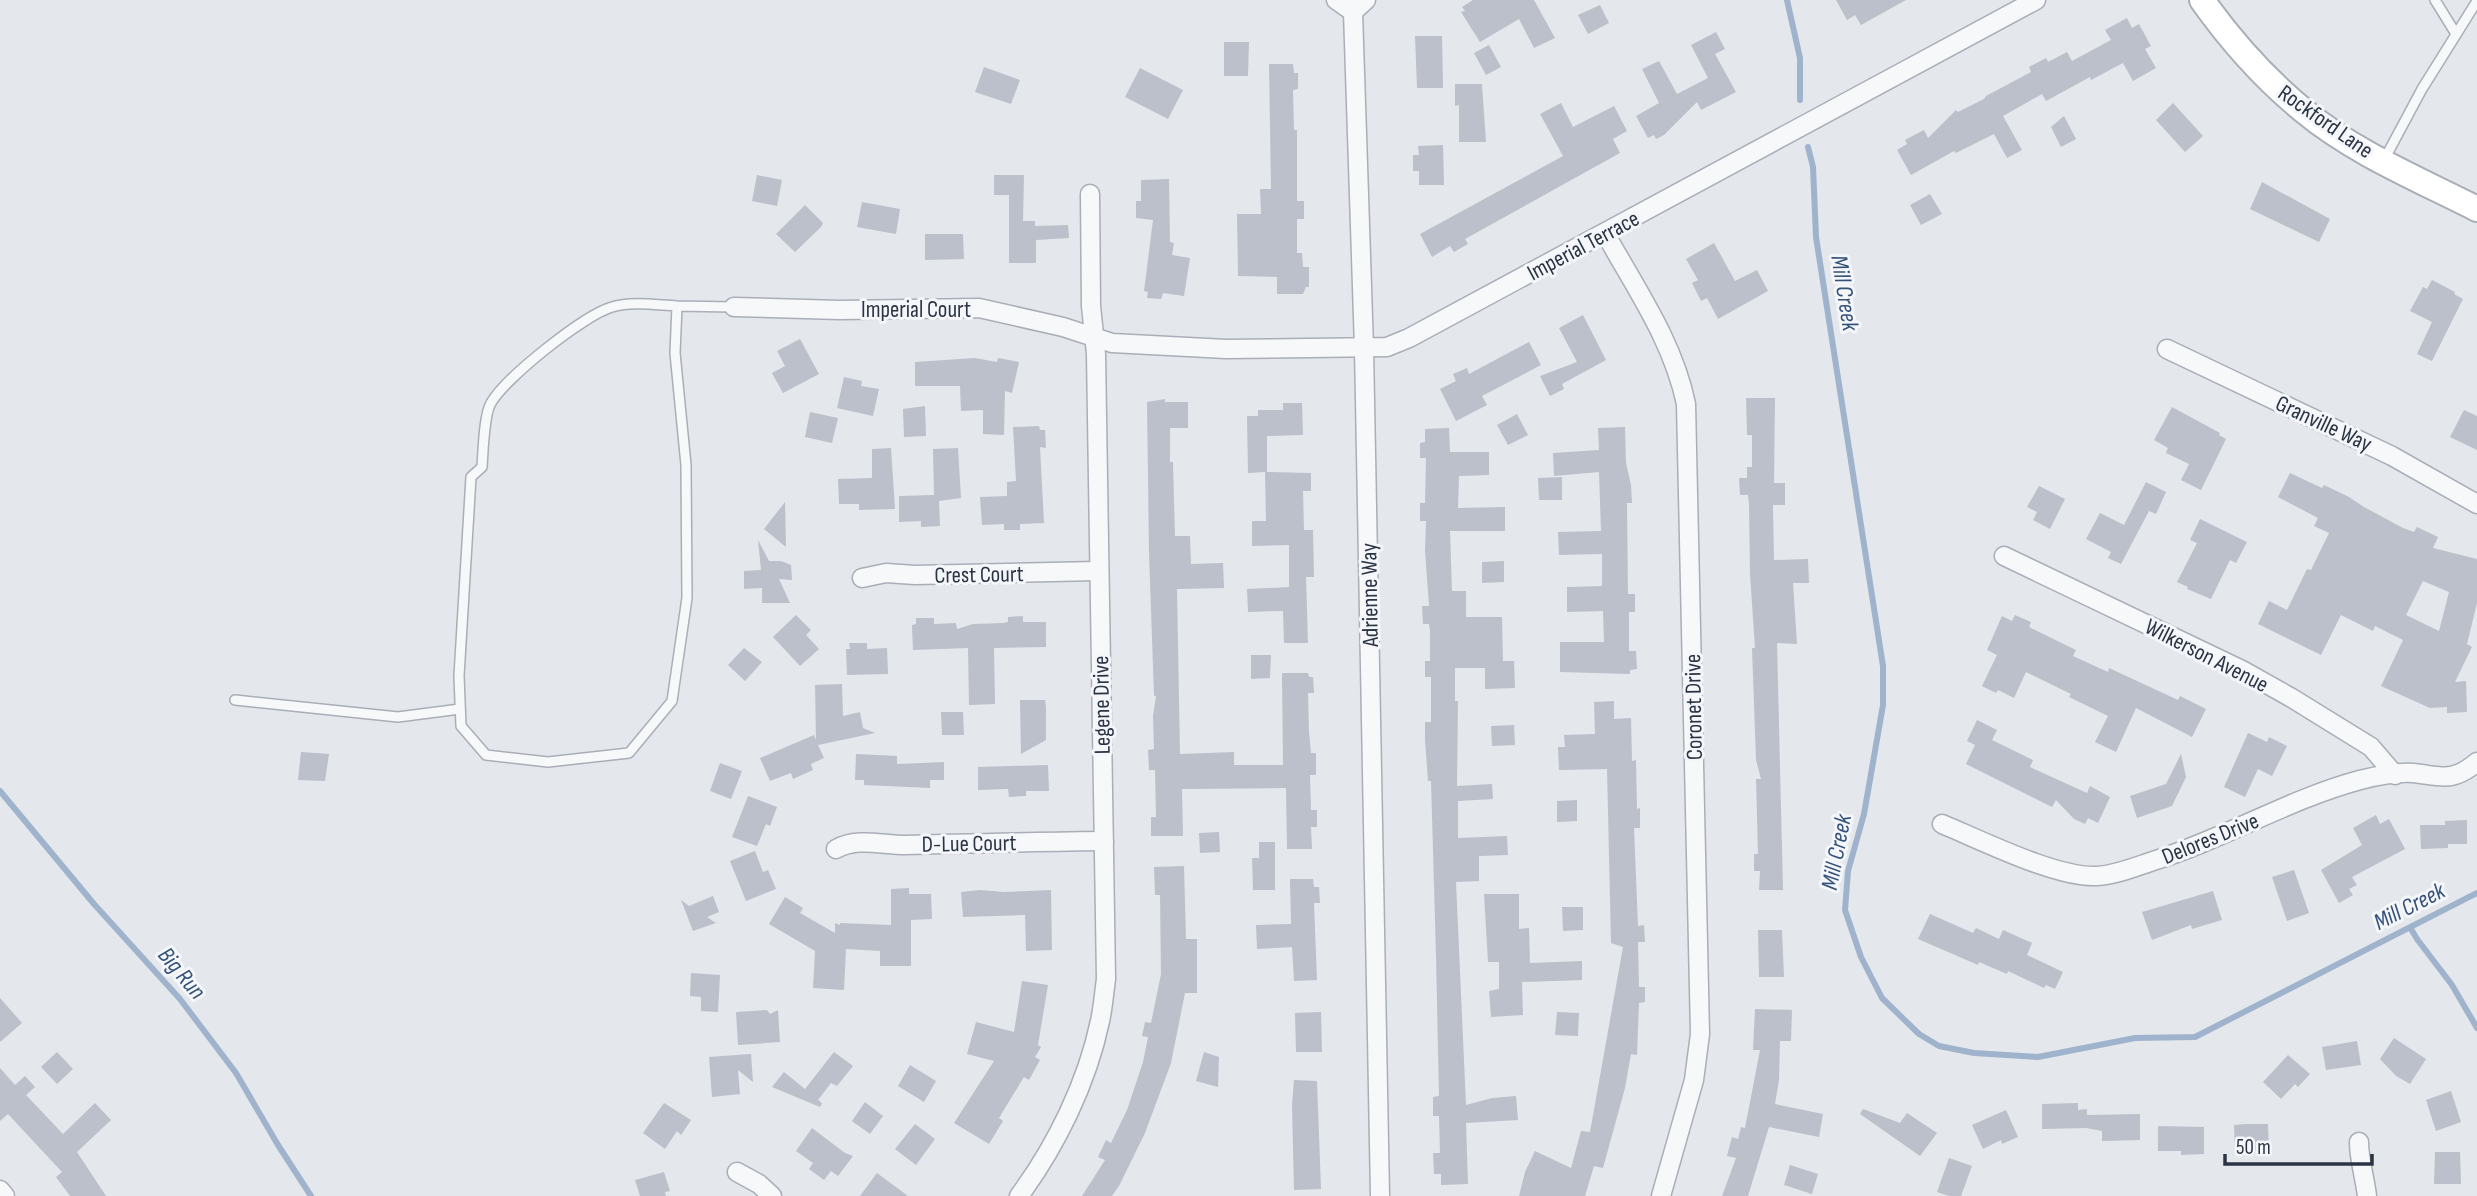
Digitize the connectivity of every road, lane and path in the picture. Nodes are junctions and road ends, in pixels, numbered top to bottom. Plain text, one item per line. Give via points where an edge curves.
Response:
1 (1336, 0) edge
2 (2036, 0) edge
3 (2202, 0) edge
4 (2435, 0) edge
5 (2477, 0) edge
6 (1360, 6) edge
7 (2456, 34) junction
8 (2384, 161) junction
9 (1090, 194) dead end
10 (2477, 209) edge
11 (1605, 233) junction
12 (677, 306) junction
13 (734, 307) joint
14 (1094, 336) junction
15 (1364, 348) junction
16 (2167, 349) dead end
17 (2477, 504) edge
18 (2004, 556) dead end
19 (1098, 571) junction
20 (862, 578) dead end
21 (234, 700) dead end
22 (460, 709) junction
23 (2477, 762) edge
24 (2395, 775) junction
25 (1942, 824) dead end
26 (1104, 841) junction
27 (836, 849) dead end
28 (2359, 1142) dead end
29 (737, 1172) dead end
30 (0, 1190) edge
31 (5, 1196) edge
32 (772, 1196) edge
33 (1018, 1196) edge
34 (1380, 1196) edge
35 (1661, 1196) edge
36 (2367, 1196) edge

1 - 6 street
2 - 11 street, Imperial Terrace
3 - 8 main road, Rockford Lane via 2269,80 2306,113
4 - 7 lane
5 - 7 lane
6 - 15 street, Adrienne Way
7 - 8 lane
8 - 10 main road, Rockford Lane
9 - 14 street, Legene Drive
11 - 15 street, Imperial Terrace via 1409,338 1387,347
11 - 35 street, Coronet Drive via 1670,349 1686,404 1700,1034 1694,1080
12 - 13 lane
12 - 22 lane via 632,304 588,318 515,376 490,404 482,467 471,477
12 - 22 lane via 675,353 686,465 687,598 672,701 629,753 548,762 486,755 461,726
13 - 14 street, Imperial Court via 979,308
14 - 15 street, Imperial Terrace via 1112,342 1226,349
14 - 19 street, Legene Drive
15 - 34 street, Adrienne Way
16 - 17 street, Granville Way via 2392,456
18 - 24 street, Wilkerson Avenue via 2278,690 2371,747
19 - 20 street, Crest Court via 886,573
19 - 26 street, Legene Drive
21 - 22 lane via 398,717
23 - 24 street, Delores Drive via 2464,773 2442,778
24 - 25 street, Delores Drive via 2361,779 2167,857 2098,876 2053,868
26 - 27 street, D-Lue Court via 856,842
26 - 33 street, Legene Drive via 1106,979 1100,1022 1067,1114 1048,1154
28 - 36 street
29 - 32 street
30 - 31 street

